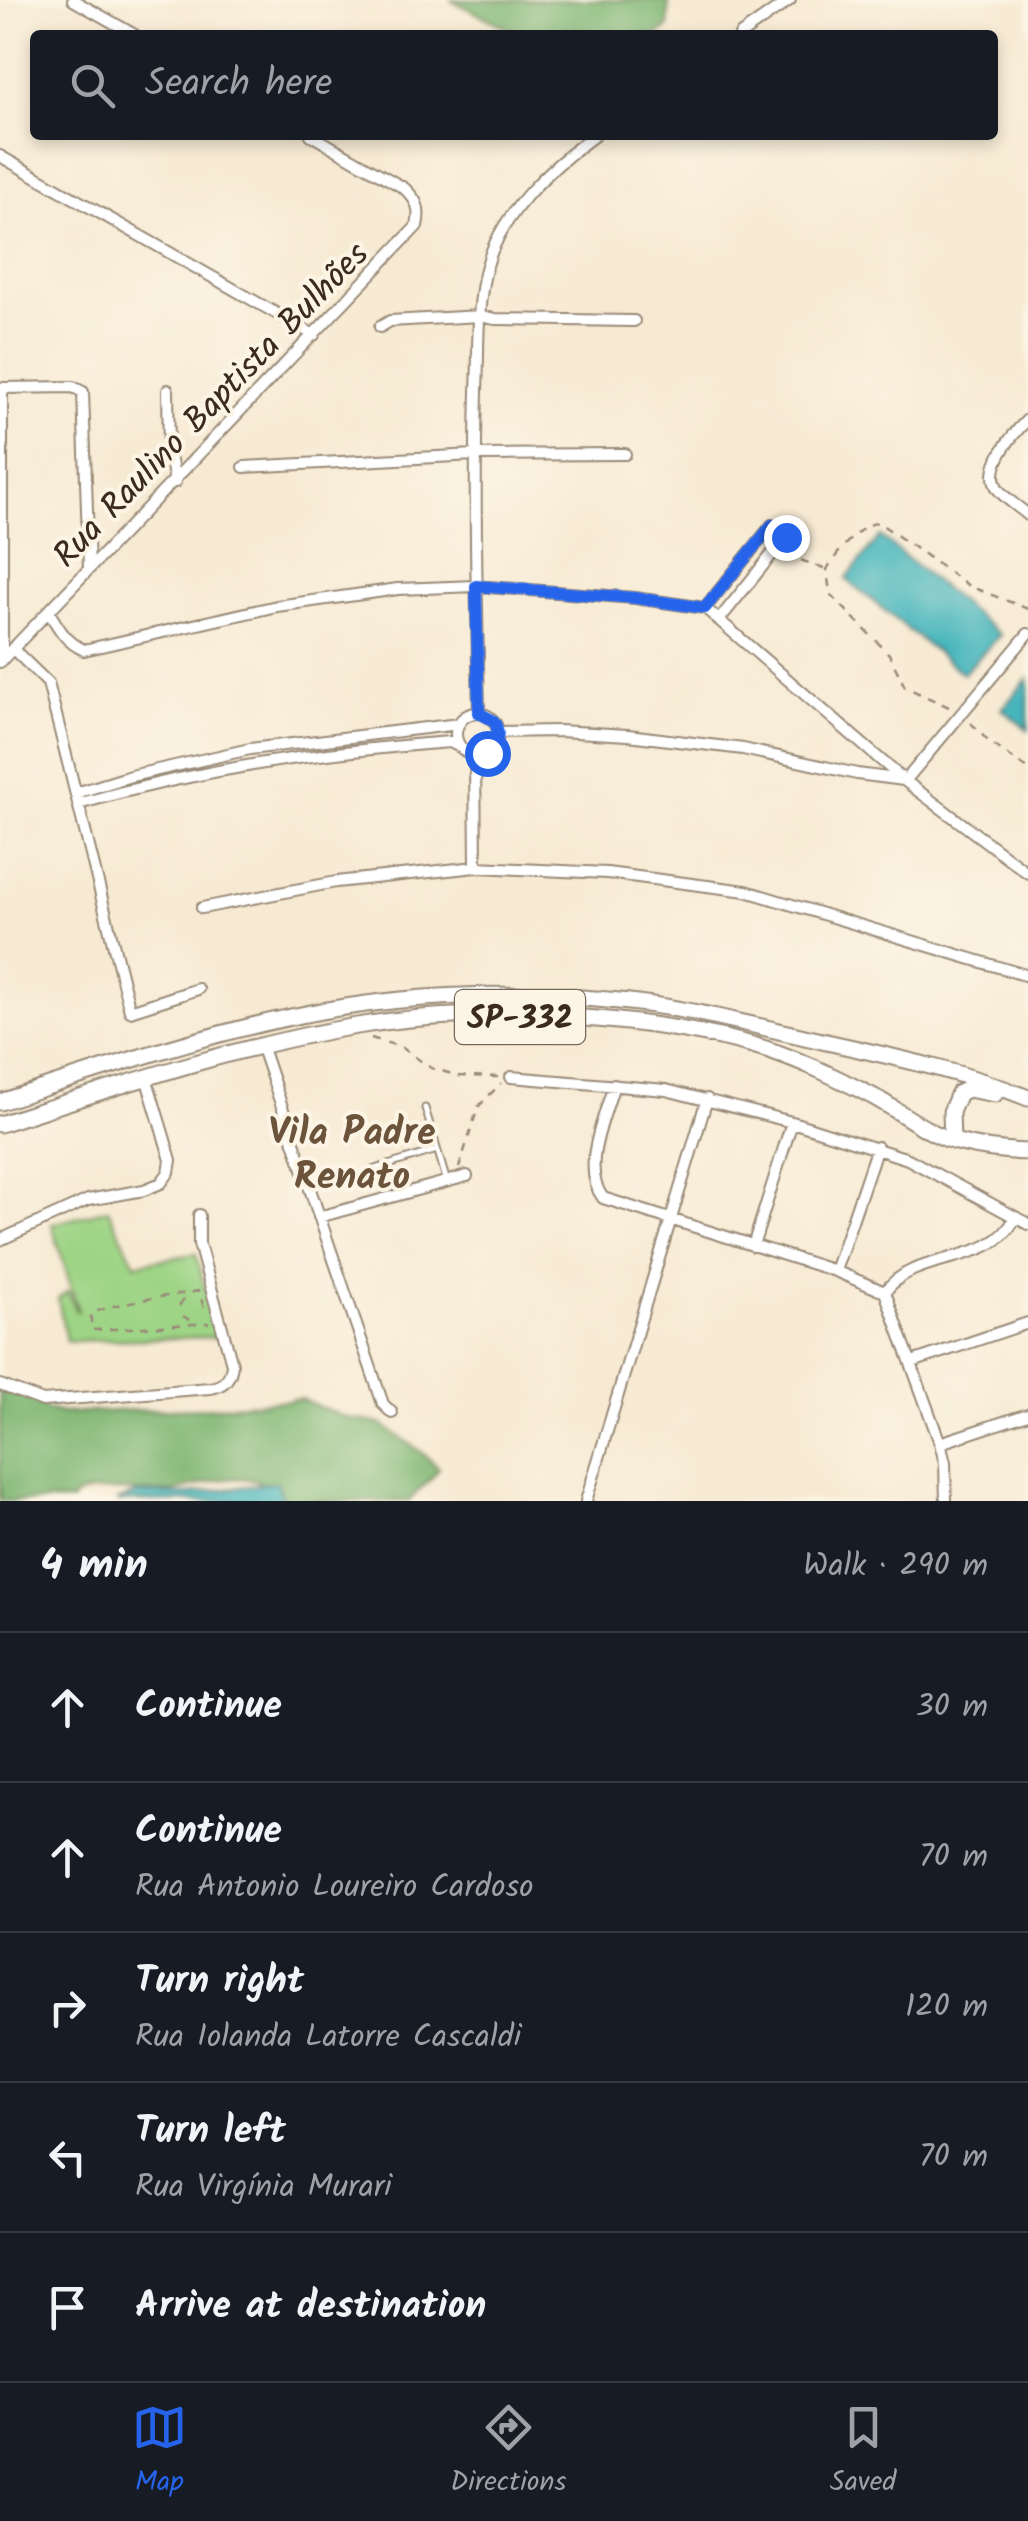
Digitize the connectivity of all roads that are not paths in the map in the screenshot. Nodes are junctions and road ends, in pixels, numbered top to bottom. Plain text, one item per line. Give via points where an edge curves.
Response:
1 (73, 0) edge
2 (790, 0) edge
3 (126, 30) edge
4 (747, 30) edge
5 (320, 140) edge
6 (589, 140) edge
7 (0, 156) edge
8 (480, 316) junction
9 (634, 321) dead end
10 (380, 327) dead end
11 (314, 335) junction
12 (1, 388) edge
13 (168, 390) dead end
14 (1028, 420) edge
15 (624, 454) dead end
16 (476, 455) junction
17 (244, 467) dead end
18 (176, 482) junction
19 (1028, 515) edge
20 (89, 570) junction
21 (476, 586) junction
22 (705, 608) junction
23 (49, 612) junction
24 (719, 620) junction
25 (1028, 634) edge
26 (13, 649) junction
27 (1, 661) edge
28 (479, 713) junction
29 (458, 724) junction
30 (498, 732) junction
31 (460, 747) junction
32 (476, 755) junction
33 (905, 780) junction
34 (77, 799) junction
35 (476, 867) junction
36 (1028, 874) edge
37 (202, 908) dead end
38 (1028, 976) edge
39 (198, 989) dead end
40 (261, 1046) junction
41 (146, 1077) junction
42 (511, 1077) road end
43 (614, 1084) junction
44 (1026, 1097) edge
45 (708, 1099) junction
46 (0, 1102) edge
47 (424, 1108) dead end
48 (792, 1122) junction
49 (0, 1124) edge
50 (952, 1140) junction
51 (877, 1147) junction
52 (438, 1150) junction
53 (1028, 1152) edge
54 (372, 1170) dead end
55 (457, 1179) joint
56 (199, 1214) dead end
57 (319, 1217) junction
58 (1015, 1218) junction
59 (671, 1220) junction
60 (1028, 1224) edge
61 (0, 1240) edge
62 (752, 1246) junction
63 (835, 1271) junction
64 (885, 1292) junction
65 (1028, 1323) edge
66 (912, 1362) junction
67 (0, 1385) edge
68 (392, 1413) dead end
69 (1028, 1414) edge
70 (940, 1443) junction
71 (586, 1501) edge
72 (946, 1501) edge

1 - 3 street
2 - 4 street
5 - 11 street, Rua Raulino Baptista Bulhões via 404,188 420,212 417,226
6 - 8 street via 549,171 502,231 486,268
7 - 11 street
8 - 9 street
8 - 10 street
8 - 16 street
11 - 18 street, Rua Raulino Baptista Bulhões
12 - 20 street via 83,392
12 - 27 street
13 - 18 street
14 - 19 street via 1003,450 994,479
15 - 16 street
16 - 17 street
16 - 21 street
18 - 20 street, Rua Raulino Baptista Bulhões
20 - 23 street, Rua Raulino Baptista Bulhões
21 - 22 street
21 - 23 street via 277,606 84,650 63,636
21 - 28 street
22 - 24 street
22 - 24 street via 772,525 786,537
23 - 26 street, Rua Raulino Baptista Bulhões
24 - 33 street
25 - 33 street
26 - 27 street, Rua Raulino Baptista Bulhões
26 - 34 street via 48,683
28 - 29 street
28 - 30 street
29 - 31 street
29 - 34 street via 250,749 131,776
30 - 32 street via 492,749
30 - 33 street via 628,735
31 - 32 street
31 - 34 street via 450,742 334,751
32 - 35 street
33 - 36 street
34 - 39 street via 130,1011
35 - 37 street via 336,882
35 - 38 street via 746,891
40 - 41 main road, SP-332
40 - 50 main road, SP-332 via 432,1018 644,1025 795,1060
40 - 57 street
41 - 49 main road, SP-332
41 - 61 street via 171,1160 160,1183 88,1200
42 - 43 street
43 - 45 street
43 - 59 street via 594,1186 616,1204
44 - 46 main road, SP-332 via 944,1068 728,1019 610,1000 522,996 430,998 295,1016
44 - 50 main road via 980,1089 959,1093 951,1112
45 - 48 street
45 - 59 street
47 - 52 lane
48 - 51 street
48 - 62 street
50 - 53 main road, SP-332
51 - 58 street
51 - 63 street
52 - 54 lane
52 - 55 lane
55 - 57 street
56 - 67 street via 199,1244 232,1364 216,1387 43,1401
57 - 68 street via 383,1404
58 - 60 street
58 - 64 street via 991,1244 912,1270
59 - 62 street
59 - 71 street
62 - 63 street
63 - 64 street
64 - 66 street
65 - 66 street
66 - 70 street
69 - 70 street
70 - 72 street

